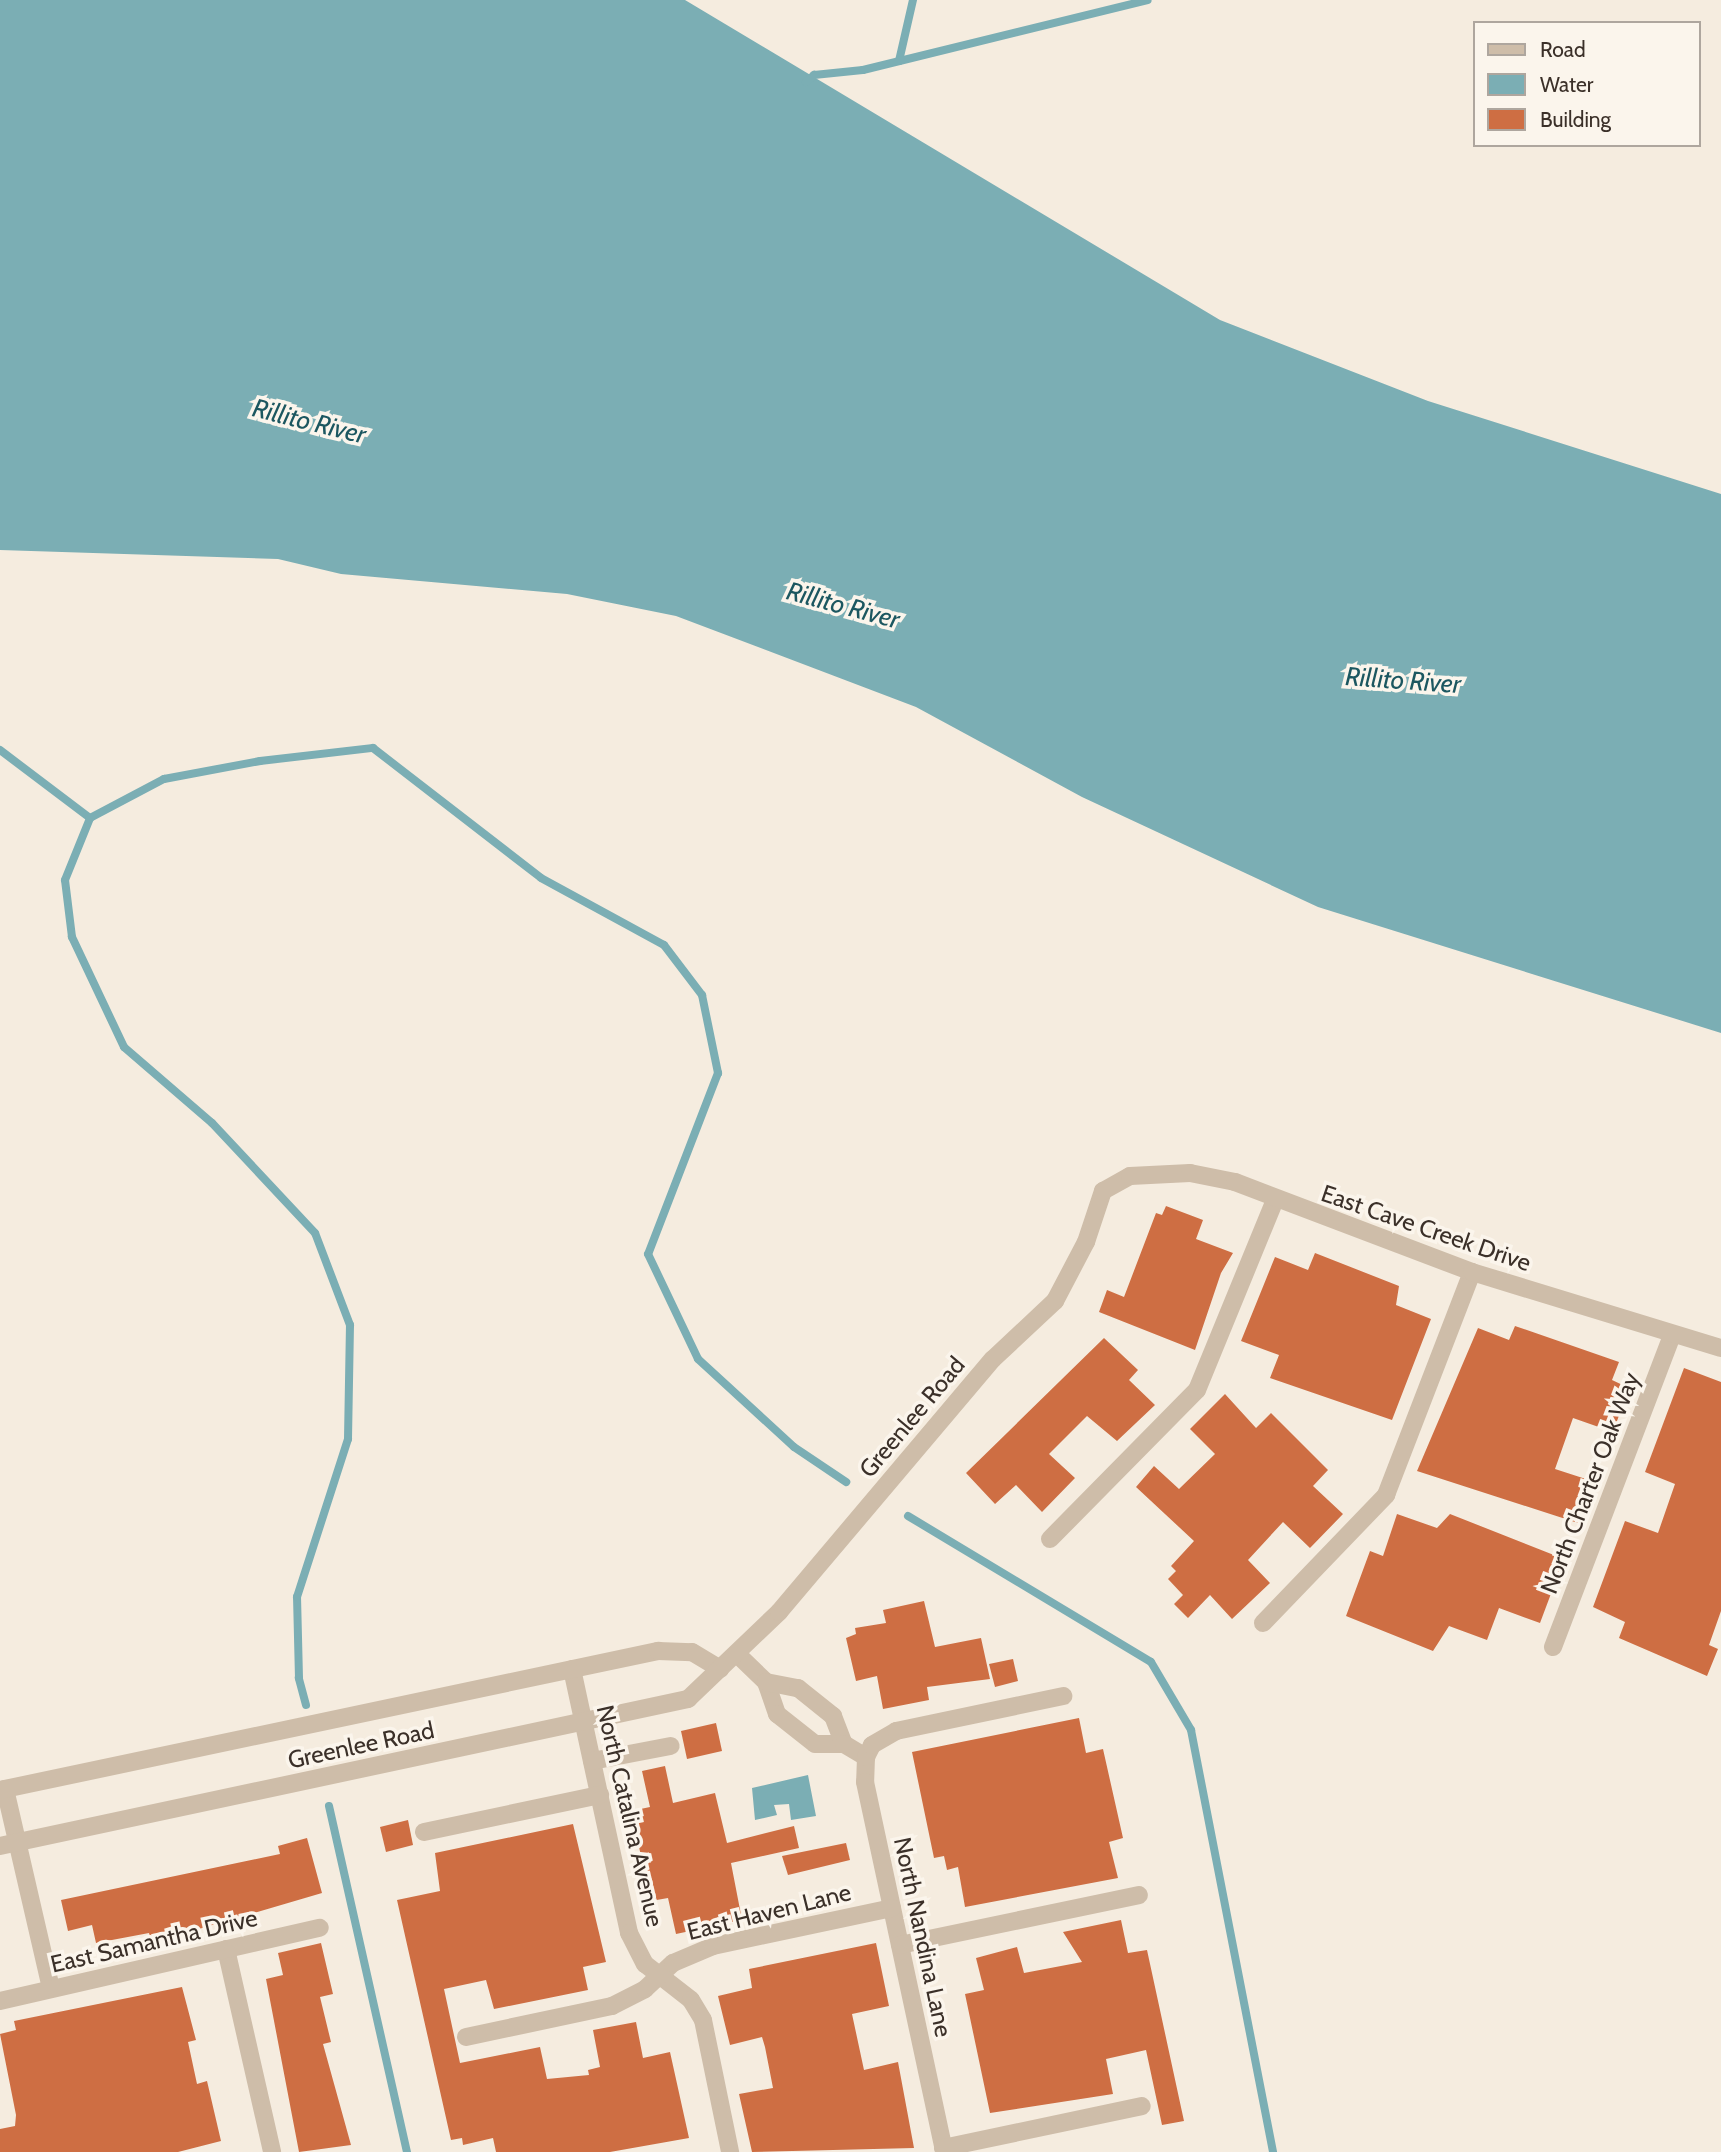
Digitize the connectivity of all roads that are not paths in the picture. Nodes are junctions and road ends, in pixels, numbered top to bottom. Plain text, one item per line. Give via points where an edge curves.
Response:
1 (1115, 1182) joint
2 (1275, 1200) junction
3 (1472, 1272) junction
4 (1672, 1336) junction
5 (1721, 1348) edge
6 (1050, 1539) dead end
7 (1263, 1623) dead end
8 (1553, 1647) dead end
9 (737, 1654) junction
10 (572, 1669) junction
11 (720, 1669) junction
12 (766, 1682) junction
13 (1063, 1696) dead end
14 (584, 1723) junction
15 (844, 1744) junction
16 (671, 1746) dead end
17 (866, 1757) junction
18 (592, 1761) junction
19 (2, 1789) edge
20 (600, 1795) junction
21 (424, 1832) dead end
22 (8, 1844) edge
23 (1139, 1895) dead end
24 (892, 1908) junction
25 (320, 1928) dead end
26 (900, 1945) junction
27 (226, 1949) junction
28 (660, 1975) junction
29 (51, 1989) junction
30 (0, 2001) edge
31 (466, 2037) dead end
32 (1142, 2106) dead end
33 (943, 2150) edge
34 (272, 2152) edge
35 (730, 2152) edge

1 - 2 street, East Cave Creek Drive via 1130,1176 1190,1173 1234,1182
1 - 9 street, Greenlee Road via 1095,1205 1086,1242 1055,1301 993,1359 779,1612
2 - 3 street, East Cave Creek Drive
2 - 6 street via 1197,1390
3 - 4 street, East Cave Creek Drive
3 - 7 street via 1386,1495
4 - 5 street, East Cave Creek Drive
4 - 8 street, North Charter Oak Way
9 - 11 street, Greenlee Road
9 - 12 street
10 - 11 street, Greenlee Road via 675,1650 708,1658
10 - 14 street, North Catalina Avenue
10 - 19 street, Greenlee Road
11 - 14 street, Greenlee Road via 688,1699
12 - 15 street via 799,1688 833,1716
12 - 15 street via 777,1714 815,1744
13 - 17 street via 897,1731 872,1745
14 - 18 street, North Catalina Avenue
14 - 22 street, Greenlee Road
15 - 17 street
16 - 18 street
17 - 24 street, North Nandina Lane via 865,1782
18 - 20 street, North Catalina Avenue
19 - 22 street
20 - 21 street
20 - 28 street, North Catalina Avenue via 629,1933 645,1964
22 - 29 street
23 - 26 street
24 - 26 street, North Nandina Lane
24 - 28 street, East Haven Lane via 713,1946
25 - 27 street, East Samantha Drive
26 - 33 street, North Nandina Lane
27 - 29 street, East Samantha Drive
27 - 34 street
28 - 31 street, East Haven Lane via 612,2006
28 - 35 street, North Catalina Avenue via 691,2000 702,2020
29 - 30 street, East Samantha Drive
32 - 33 street

